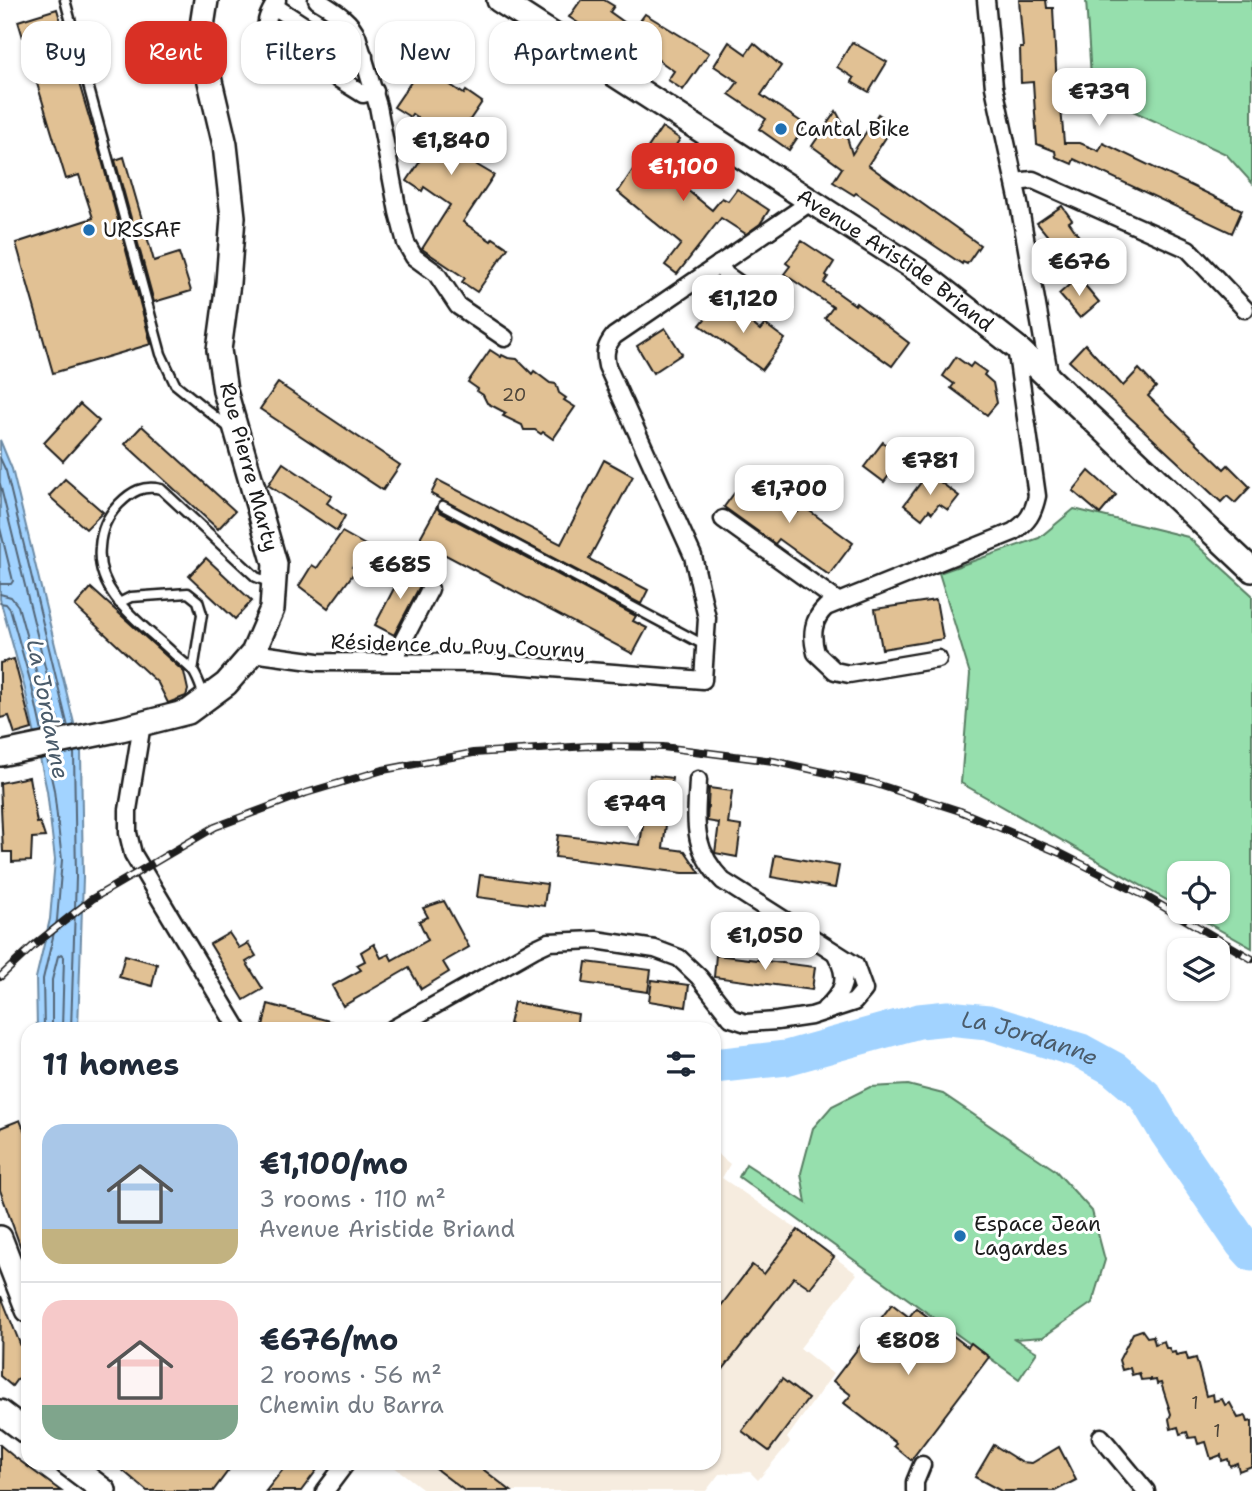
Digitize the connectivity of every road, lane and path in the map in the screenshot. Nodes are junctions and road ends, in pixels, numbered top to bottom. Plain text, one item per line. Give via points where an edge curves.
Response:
1 (65, 0) edge
2 (206, 0) edge
3 (317, 0) edge
4 (499, 0) edge
5 (986, 0) edge
6 (275, 3) edge
7 (332, 6) edge
8 (532, 21) edge
9 (364, 56) junction
10 (630, 84) edge
11 (375, 91) junction
12 (1015, 182) junction
13 (812, 201) junction
14 (719, 264) junction
15 (770, 306) dead end
16 (1245, 309) dead end
17 (505, 338) dead end
18 (1016, 347) junction
19 (1050, 379) junction
20 (241, 439) junction
21 (443, 506) dead end
22 (723, 519) dead end
23 (1252, 570) edge
24 (274, 584) junction
25 (430, 589) dead end
26 (839, 602) junction
27 (119, 603) junction
28 (706, 646) junction
29 (254, 653) junction
30 (938, 659) dead end
31 (392, 662) junction
32 (193, 671) junction
33 (206, 699) junction
34 (142, 724) junction
35 (11, 752) edge
36 (698, 780) dead end
37 (234, 1022) edge
38 (405, 1022) edge
39 (0, 1238) edge
40 (21, 1292) edge
41 (0, 1412) edge
42 (21, 1428) edge
43 (1101, 1437) dead end
44 (922, 1465) dead end
45 (341, 1470) edge
46 (325, 1491) edge
47 (915, 1491) edge
48 (1146, 1491) edge

1 - 20 lane via 168,372 175,384
2 - 20 main road, Rue Pierre Marty via 200,39 225,145 233,216 219,350 225,391
3 - 7 street
4 - 8 main road, Avenue Aristide Briand
5 - 12 street via 994,87
6 - 9 street via 354,58
6 - 11 street via 265,28 270,36 363,94
7 - 9 street via 353,27
9 - 11 street
10 - 13 main road, Avenue Aristide Briand
11 - 17 street via 406,243 414,257 436,273 458,306
12 - 16 street via 1033,180 1188,249
12 - 19 street
13 - 14 street
13 - 18 main road, Avenue Aristide Briand via 919,271
14 - 15 street via 726,275
14 - 28 street via 614,335 604,355 693,556 707,618
18 - 19 main road, Avenue Aristide Briand
18 - 26 street via 1037,496 1028,522
19 - 23 main road, Avenue Aristide Briand
20 - 24 main road, Rue Pierre Marty via 275,564
21 - 28 lane
22 - 26 street
24 - 27 lane via 256,577 161,489 147,486 130,493 101,532 101,570
24 - 29 main road, Rue Pierre Marty via 272,609
25 - 31 street
26 - 30 street via 818,614 813,628 816,653 835,671 849,674
27 - 32 lane
27 - 32 lane via 131,597 188,593 198,601 202,614
28 - 31 street, Résidence du Puy Courny via 703,680 487,663
29 - 31 street, Résidence du Puy Courny via 318,662
29 - 33 main road, Rue Pierre Marty
32 - 33 lane
33 - 34 main road, Rue Pierre Marty via 188,712
34 - 35 main road, Rue Pierre Marty
34 - 37 street via 128,810 133,854
36 - 38 street via 695,828 711,868 723,881 855,965 864,990 854,1002 811,1016 746,1023 731,1018 679,958 655,949 596,940 549,942
39 - 40 main road
41 - 42 main road
43 - 48 street
44 - 47 street
45 - 46 street

